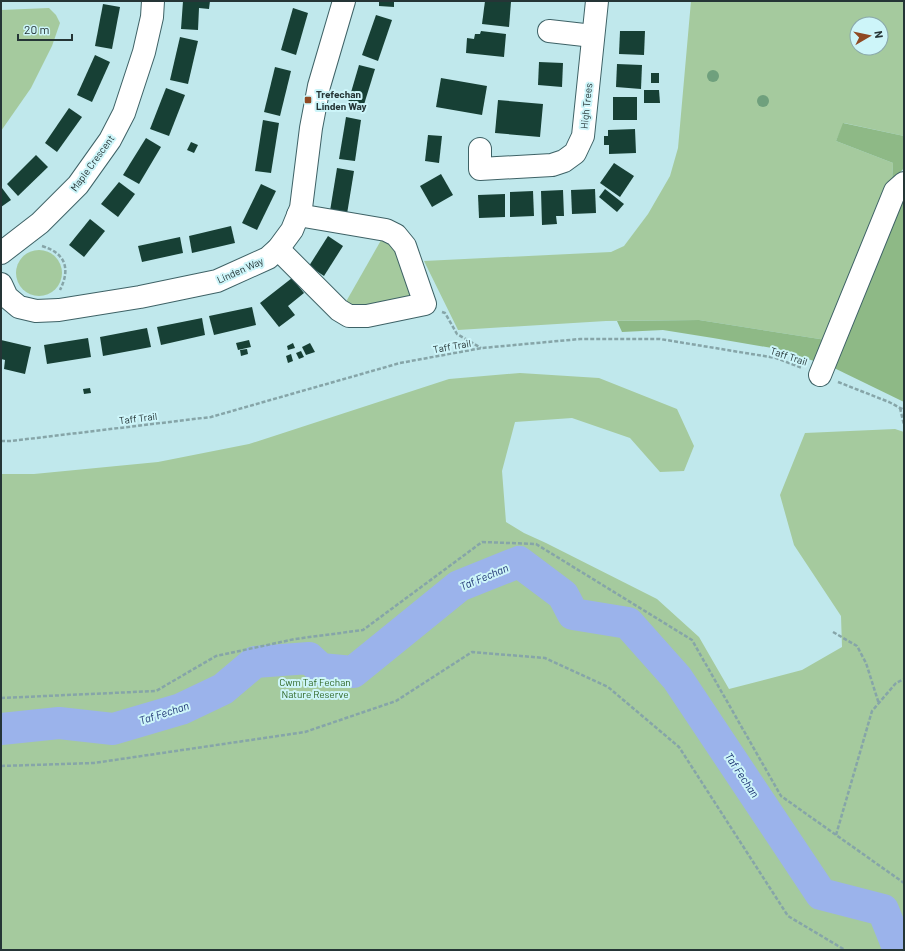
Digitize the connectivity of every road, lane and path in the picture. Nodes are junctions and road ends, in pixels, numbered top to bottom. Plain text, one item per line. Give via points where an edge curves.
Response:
1 (153, 1) edge
2 (344, 1) edge
3 (597, 1) edge
4 (549, 31) dead end
5 (593, 36) junction
6 (480, 149) dead end
7 (904, 183) edge
8 (298, 215) junction
9 (36, 246) dead end
10 (278, 249) junction
11 (1, 253) edge
12 (1, 284) edge
13 (59, 291) dead end
14 (425, 304) junction
15 (482, 348) junction
16 (820, 375) junction
17 (900, 408) junction
18 (904, 410) edge
19 (904, 425) edge
20 (1, 441) edge
21 (834, 632) dead end
22 (904, 679) edge
23 (1, 698) edge
24 (879, 705) dead end
25 (1, 766) edge
26 (836, 835) junction
27 (904, 883) edge
28 (845, 950) edge

1 - 11 street, Maple Crescent via 144,52 124,113 110,140 78,185 40,224
2 - 8 street, Linden Way via 319,86
3 - 5 street, High Trees
4 - 5 street
5 - 6 street, High Trees via 583,136 575,153 552,166 480,169
7 - 16 street via 895,191
8 - 10 street, Linden Way via 292,230
8 - 14 street via 386,230 396,235 405,246
9 - 13 path via 52,250 62,259 66,273
10 - 12 street, Linden Way via 268,258 217,282 59,310 36,311 19,307 8,297
10 - 14 street via 339,310 349,316 367,316
14 - 15 path via 445,313 457,334
15 - 16 path, Taff Trail via 580,339 660,339 776,358
15 - 20 path, Taff Trail via 400,363 211,417
16 - 17 path, Taff Trail
17 - 18 path, Taff Trail
17 - 19 path
21 - 24 path via 857,646 866,663
22 - 26 path via 872,710
23 - 26 path via 156,691 216,656 295,639 363,630 482,542 536,544 692,640 781,796
25 - 28 path via 94,763 305,732 396,701 472,652 545,658 608,687 679,747 788,916
26 - 27 path

